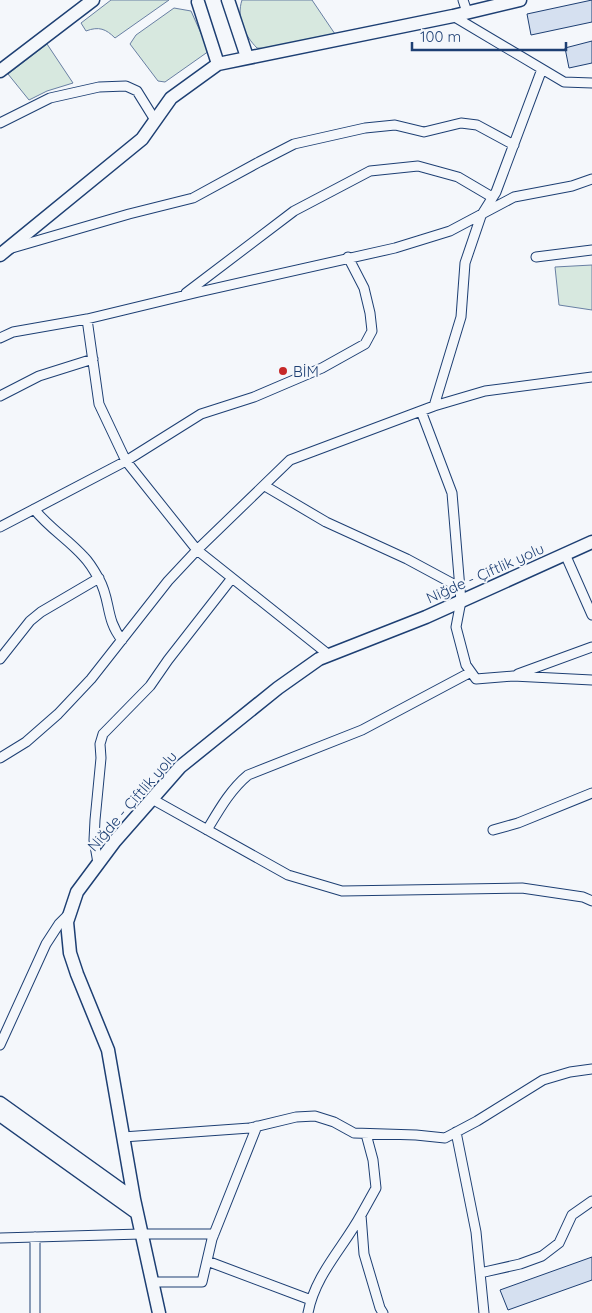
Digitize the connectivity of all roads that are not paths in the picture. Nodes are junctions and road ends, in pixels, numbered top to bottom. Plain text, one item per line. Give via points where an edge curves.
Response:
1 (93, 0) edge
2 (228, 0) edge
3 (520, 0) edge
4 (200, 1) edge
5 (465, 6) edge
6 (453, 16) junction
7 (247, 57) junction
8 (218, 64) junction
9 (542, 69) junction
10 (0, 70) edge
11 (592, 83) edge
12 (156, 120) junction
13 (0, 123) edge
14 (514, 145) junction
15 (592, 179) edge
16 (492, 196) junction
17 (481, 216) junction
18 (592, 250) edge
19 (4, 252) edge
20 (348, 257) junction
21 (536, 257) dead end
22 (182, 296) junction
23 (87, 319) junction
24 (0, 338) edge
25 (93, 359) junction
26 (592, 376) edge
27 (0, 396) edge
28 (434, 406) junction
29 (421, 411) junction
30 (126, 461) junction
31 (265, 486) junction
32 (34, 509) junction
33 (1, 524) edge
34 (592, 542) edge
35 (196, 550) junction
36 (565, 554) junction
37 (99, 578) junction
38 (232, 578) junction
39 (460, 587) junction
40 (460, 601) junction
41 (592, 615) edge
42 (122, 640) junction
43 (592, 647) edge
44 (329, 655) junction
45 (0, 660) edge
46 (471, 672) junction
47 (513, 676) junction
48 (592, 680) edge
49 (0, 758) edge
50 (592, 793) edge
51 (152, 799) junction
52 (207, 830) junction
53 (493, 830) dead end
54 (98, 863) junction
55 (592, 901) edge
56 (69, 914) junction
57 (0, 1045) edge
58 (592, 1069) edge
59 (0, 1104) edge
60 (0, 1115) edge
61 (257, 1126) junction
62 (456, 1132) junction
63 (366, 1134) junction
64 (123, 1137) junction
65 (134, 1199) junction
66 (592, 1201) edge
67 (137, 1215) junction
68 (361, 1215) junction
69 (141, 1234) junction
70 (214, 1234) junction
71 (35, 1237) junction
72 (0, 1238) edge
73 (207, 1261) junction
74 (480, 1273) junction
75 (152, 1282) junction
76 (312, 1300) junction
77 (35, 1313) edge
78 (159, 1313) edge
79 (308, 1313) edge
80 (383, 1313) edge
81 (484, 1313) edge

1 - 10 main road
2 - 7 main road
3 - 5 main road
4 - 8 main road
5 - 6 main road
6 - 7 main road
6 - 9 street
7 - 8 main road
8 - 12 main road via 171,98
9 - 11 street via 564,82
9 - 14 street
12 - 13 street via 137,90 126,86 50,98
12 - 19 main road via 142,139
14 - 16 street
14 - 19 street via 477,125 461,122 424,132 395,125 365,128 294,144 193,198
15 - 17 street via 514,197
16 - 17 street
16 - 22 street via 458,177 418,166 370,171 294,211
17 - 20 street via 450,232
17 - 28 street via 465,262 461,317
18 - 21 street
20 - 22 street
20 - 30 street via 364,288 370,313 372,331 365,344 322,368 263,393 200,414
22 - 23 street
23 - 24 street via 12,332
23 - 25 street
25 - 27 street via 39,376
25 - 30 street via 99,404
26 - 28 street via 485,391
28 - 29 street
29 - 31 street via 290,460
29 - 39 street via 452,493
30 - 32 street
30 - 35 street
31 - 35 street
31 - 39 street via 326,522
32 - 33 street
32 - 37 street via 84,557
34 - 36 main road, Niğde - Çiftlik yolu
35 - 38 street
35 - 42 street
36 - 40 main road, Niğde - Çiftlik yolu
36 - 41 street
37 - 42 street via 105,589 114,631
37 - 45 street via 30,621
38 - 44 street
38 - 54 street via 150,686 103,734 94,820
39 - 40 street
40 - 44 main road, Niğde - Çiftlik yolu
40 - 46 street via 456,627 466,665
42 - 49 street via 58,714 26,742
43 - 47 street
44 - 51 main road, Niğde - Çiftlik yolu via 278,688 180,766
46 - 47 street via 476,680
46 - 52 street via 362,730 248,775 227,798
47 - 48 street
50 - 53 street
51 - 52 street
51 - 54 main road, Niğde - Çiftlik yolu
52 - 55 street via 288,875 342,891 522,888
54 - 56 main road, Niğde - Çiftlik yolu via 77,892
56 - 57 street via 58,924 46,944
56 - 64 main road, Niğde - Çiftlik yolu via 70,953 108,1050
58 - 62 street via 542,1080
59 - 65 main road
60 - 67 main road
61 - 63 street via 296,1116 315,1116 354,1133
61 - 64 street
61 - 70 street
62 - 63 street via 445,1138
62 - 74 street via 476,1232
63 - 68 street via 376,1188
64 - 65 main road, Niğde - Çiftlik yolu
65 - 67 main road, Niğde - Çiftlik yolu
66 - 74 street via 572,1215 558,1242 542,1256
67 - 69 main road, Niğde - Çiftlik yolu
68 - 76 street via 321,1276
68 - 80 street via 364,1254
69 - 70 street
69 - 71 street
69 - 75 main road, Niğde - Çiftlik yolu
70 - 73 street
71 - 72 street
71 - 77 street
73 - 75 street via 202,1282
73 - 76 street
74 - 81 street
75 - 78 main road, Niğde - Çiftlik yolu
76 - 79 street

